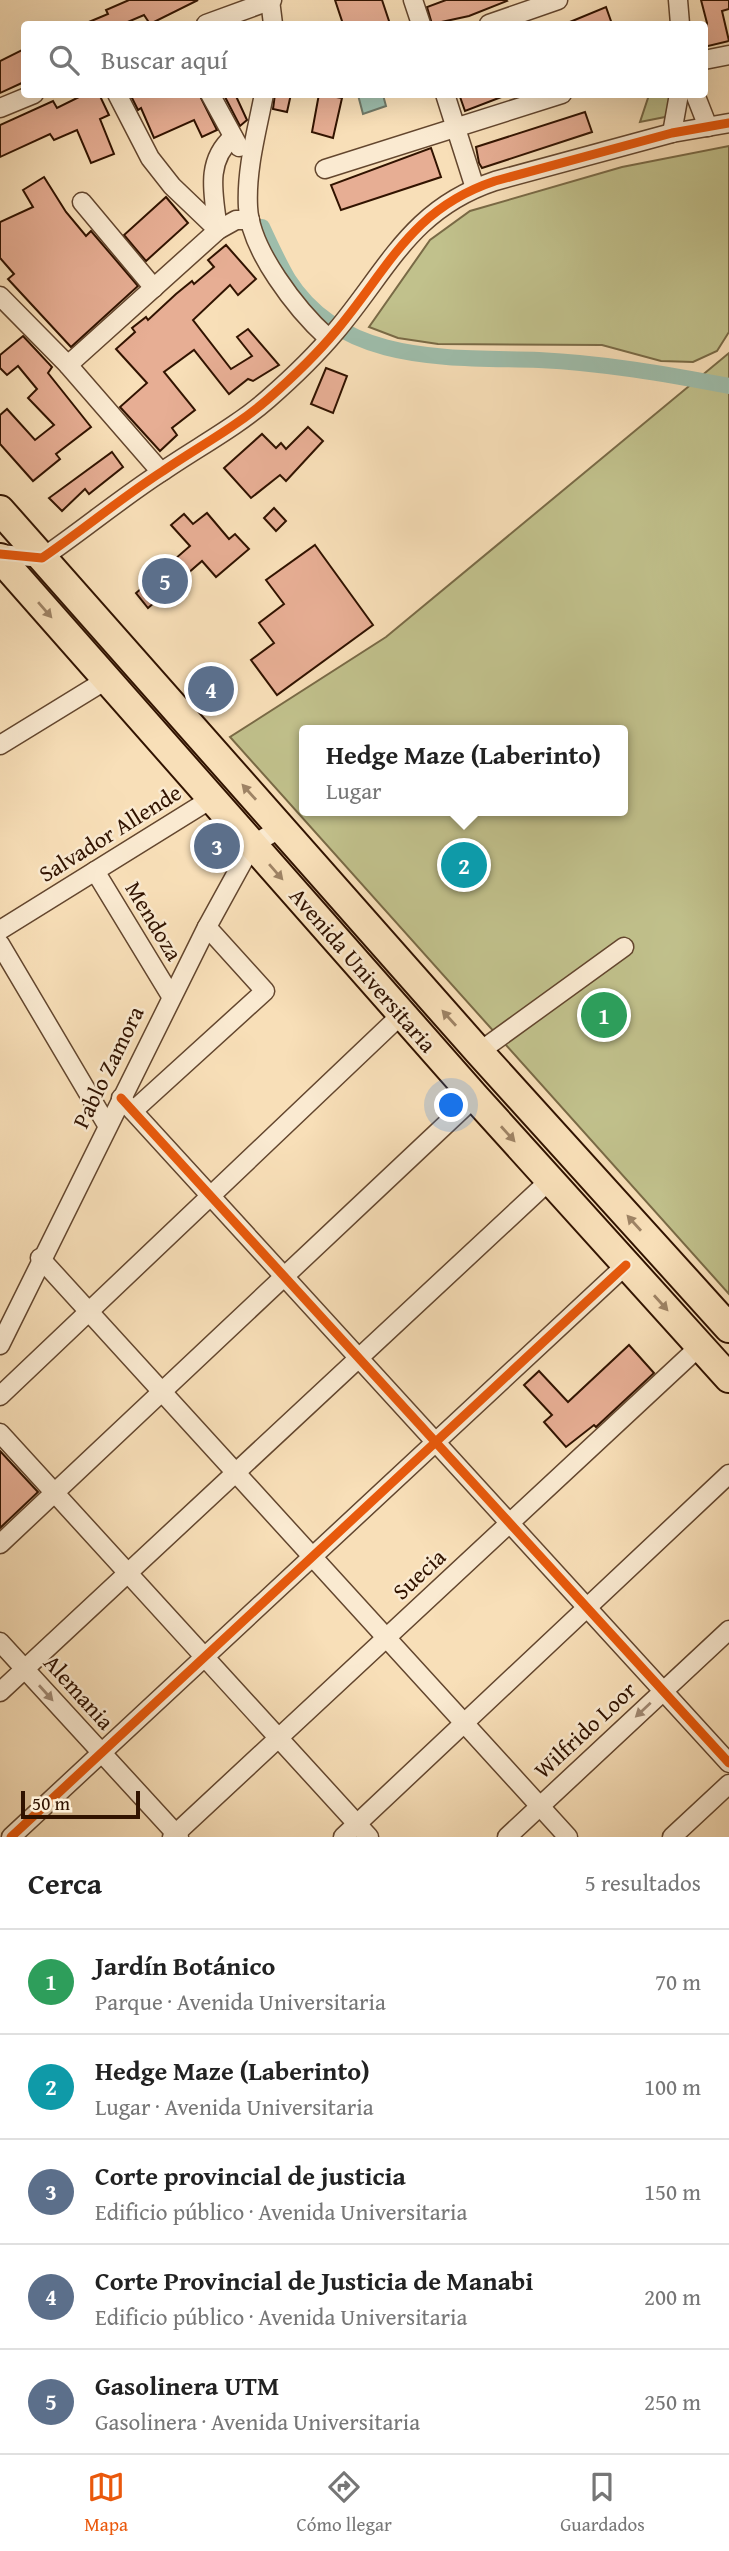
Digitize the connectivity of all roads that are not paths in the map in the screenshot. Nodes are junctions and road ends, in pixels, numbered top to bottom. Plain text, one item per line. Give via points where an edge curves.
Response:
1 (271, 0) edge
2 (413, 0) edge
3 (558, 0) edge
4 (678, 0) edge
5 (214, 21) edge
6 (273, 21) edge
7 (420, 21) edge
8 (498, 21) edge
9 (680, 21) edge
10 (729, 55) edge
11 (708, 59) edge
12 (24, 98) edge
13 (119, 98) edge
14 (212, 98) edge
15 (263, 98) edge
16 (446, 98) edge
17 (550, 98) edge
18 (678, 98) edge
19 (697, 98) edge
20 (0, 108) edge
21 (729, 123) edge
22 (708, 127) junction
23 (458, 129) junction
24 (672, 133) junction
25 (233, 137) junction
26 (250, 164) junction
27 (325, 169) dead end
28 (475, 188) junction
29 (82, 202) dead end
30 (250, 220) junction
31 (218, 230) junction
32 (154, 288) junction
33 (0, 296) edge
34 (332, 335) junction
35 (68, 365) junction
36 (161, 471) junction
37 (0, 510) edge
38 (0, 556) edge
39 (42, 558) junction
40 (106, 680) junction
41 (0, 745) edge
42 (211, 799) junction
43 (281, 828) junction
44 (252, 845) junction
45 (95, 871) junction
46 (207, 927) junction
47 (0, 930) edge
48 (0, 944) edge
49 (624, 947) dead end
50 (171, 996) junction
51 (402, 1014) junction
52 (479, 1052) junction
53 (475, 1097) junction
54 (127, 1104) junction
55 (107, 1125) junction
56 (550, 1180) junction
57 (211, 1196) junction
58 (40, 1258) junction
59 (626, 1265) junction
60 (285, 1276) junction
61 (89, 1312) junction
62 (729, 1328) edge
63 (1, 1337) edge
64 (700, 1346) junction
65 (359, 1358) junction
66 (729, 1378) edge
67 (162, 1392) junction
68 (0, 1396) edge
69 (0, 1433) edge
70 (436, 1442) junction
71 (236, 1472) junction
72 (729, 1474) edge
73 (56, 1492) junction
74 (510, 1523) junction
75 (0, 1544) edge
76 (312, 1557) junction
77 (129, 1572) junction
78 (587, 1608) junction
79 (729, 1630) edge
80 (387, 1638) junction
81 (0, 1643) edge
82 (205, 1656) junction
83 (24, 1669) junction
84 (663, 1690) junction
85 (0, 1692) edge
86 (464, 1723) junction
87 (279, 1738) junction
88 (101, 1753) junction
89 (729, 1763) edge
90 (729, 1784) edge
91 (540, 1806) junction
92 (363, 1830) edge
93 (175, 1836) edge
94 (11, 1837) edge
95 (343, 1837) edge
96 (507, 1837) edge
97 (568, 1837) edge
98 (672, 1837) edge

1 - 5 street
1 - 6 street
2 - 7 street
3 - 8 street
4 - 9 street
10 - 11 street
12 - 20 street
13 - 31 street via 150,158
14 - 25 street
15 - 26 street
16 - 23 street
17 - 23 street
18 - 24 street
19 - 22 street
21 - 22 street
22 - 24 street
23 - 27 street
23 - 28 street
24 - 28 street
25 - 26 street
25 - 31 street via 220,148 214,167
26 - 30 street
28 - 34 street via 433,211 403,241
29 - 32 street
30 - 31 street via 236,220
30 - 34 street via 277,276 302,311
31 - 32 street
32 - 35 street
33 - 35 street
34 - 36 street via 286,384 239,423
35 - 36 street
36 - 39 street
37 - 39 main road, Avenida Universitaria
38 - 39 street
38 -> 40 main road, Avenida Universitaria
43 -> 39 main road, Avenida Universitaria
40 - 41 street
40 - 42 main road, Avenida Universitaria
42 - 44 main road, Avenida Universitaria
42 - 45 street, Salvador Allende
43 - 44 street
52 -> 43 main road, Avenida Universitaria
44 - 46 street, Pablo Zamora
44 -> 51 main road, Avenida Universitaria
45 - 47 street, Salvador Allende
45 - 50 street, Mendoza
46 - 50 street, Pablo Zamora
46 - 54 street via 265,991
48 - 55 street
49 - 52 street
50 - 54 street, Pablo Zamora
51 - 53 main road, Avenida Universitaria
51 - 57 street
62 -> 52 main road, Avenida Universitaria
53 -> 56 main road, Avenida Universitaria
53 - 60 street
54 - 55 street, Pablo Zamora
54 - 57 street
55 - 58 street, Pablo Zamora
56 - 59 main road, Avenida Universitaria
56 - 65 street
57 - 60 street
57 - 61 street
58 - 61 street
58 - 63 street, Pablo Zamora
59 -> 64 main road, Avenida Universitaria
59 - 70 street
60 - 65 street
60 - 67 street
61 - 67 street
61 - 68 street
64 - 66 main road, Avenida Universitaria
64 - 74 street, Suecia
65 - 70 street
65 - 71 street
67 - 71 street
67 - 73 street
69 - 73 street
70 - 74 street
70 - 76 street
71 - 76 street
71 - 77 street
72 - 78 street
73 - 75 street
73 - 77 street
74 - 78 street
74 - 80 street, Suecia
76 - 80 street
76 - 82 street
77 - 82 street
77 - 83 street
78 - 84 street
78 - 86 street
79 - 84 street, Wilfrido Loor
80 - 86 street
80 - 87 street, Suecia
81 - 83 street, Alemania
82 - 87 street
82 - 88 street
83 - 85 street
83 -> 88 street, Alemania
84 - 89 street
84 -> 91 street, Wilfrido Loor
86 - 91 street
86 - 92 street
87 - 92 street
87 - 93 street, Suecia
88 - 93 street, Alemania
88 - 94 street
90 - 98 street
91 - 96 street, Wilfrido Loor
91 - 97 street
92 - 95 street

